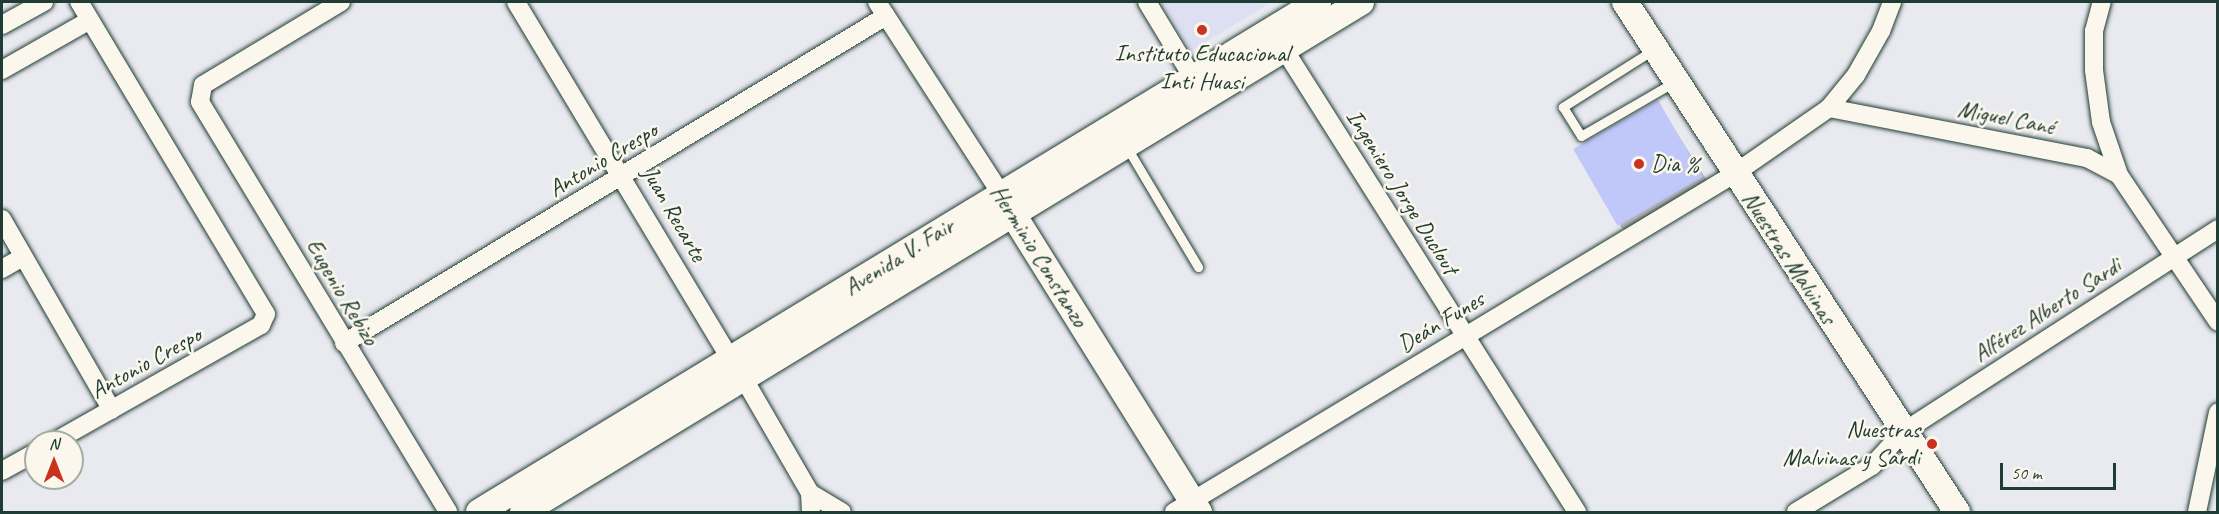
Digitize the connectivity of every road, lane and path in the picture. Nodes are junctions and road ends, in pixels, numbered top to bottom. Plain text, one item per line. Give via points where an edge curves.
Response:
1 (44, 2) edge
2 (79, 2) edge
3 (341, 2) edge
4 (516, 2) edge
5 (1147, 2) edge
6 (1318, 2) edge
7 (1361, 2) edge
8 (1625, 2) edge
9 (1892, 2) edge
10 (2102, 2) edge
11 (881, 9) edge
12 (90, 20) junction
13 (2, 26) edge
14 (1655, 48) junction
15 (1284, 49) junction
16 (2, 70) edge
17 (1193, 78) junction
18 (1676, 81) junction
19 (1828, 108) junction
20 (1126, 146) junction
21 (1734, 174) junction
22 (2119, 175) junction
23 (624, 176) junction
24 (1007, 204) junction
25 (2, 219) edge
26 (2217, 229) edge
27 (2175, 256) junction
28 (23, 257) junction
29 (1198, 267) dead end
30 (2, 269) edge
31 (2217, 322) edge
32 (1464, 337) junction
33 (344, 343) junction
34 (737, 369) junction
35 (112, 410) junction
36 (2217, 412) edge
37 (76, 430) edge
38 (1903, 432) junction
39 (24, 459) edge
40 (2, 471) edge
41 (810, 493) junction
42 (1188, 509) edge
43 (448, 513) edge
44 (479, 513) edge
45 (523, 513) edge
46 (811, 513) edge
47 (842, 513) edge
48 (1577, 513) edge
49 (1796, 513) edge
50 (1957, 513) edge
51 (2197, 513) edge

1 - 13 street
2 - 12 street
3 - 33 street, Eugenio Rebizo via 203,85 199,93 200,102
4 - 23 street, Juan Recarte
5 - 17 street
6 - 17 main road, Avenida V. Fair
7 - 15 main road, Avenida V. Fair
8 - 14 main road, Nuestras Malvinas
9 - 19 street via 1856,75
10 - 22 street via 2094,31 2094,70 2101,122
11 - 23 street, Antonio Crespo
11 - 24 street, Herminio Constanzo
12 - 16 street
12 - 35 street, Antonio Crespo via 266,314 261,326
14 - 18 main road, Nuestras Malvinas
14 - 18 lane via 1563,107 1581,136
15 - 20 main road, Avenida V. Fair
15 - 32 street, Ingeniero Jorge Duclout
17 - 24 main road, Avenida V. Fair
18 - 21 main road, Nuestras Malvinas
19 - 21 street, Deán Funes
19 - 22 street, Miguel Cané via 2087,158
20 - 24 main road, Avenida V. Fair
20 - 29 lane
21 - 32 street, Deán Funes
21 - 38 main road, Nuestras Malvinas
22 - 27 street
23 - 33 street, Antonio Crespo
23 - 34 street, Juan Recarte
24 - 34 main road, Avenida V. Fair
24 - 42 main road, Herminio Constanzo
25 - 28 street
26 - 27 street, Alférez Alberto Sardi
27 - 31 street
27 - 38 street, Alférez Alberto Sardi
28 - 30 street
28 - 35 street
32 - 42 street, Deán Funes
32 - 48 street, Ingeniero Jorge Duclout
33 - 43 street, Eugenio Rebizo
34 - 41 street, Juan Recarte
34 - 44 main road, Avenida V. Fair
34 - 45 main road, Avenida V. Fair
35 - 37 street, Antonio Crespo
36 - 51 street
38 - 49 street, Alférez Alberto Sardi via 1872,466
38 - 50 main road, Nuestras Malvinas
39 - 40 street
41 - 46 street
41 - 47 street

